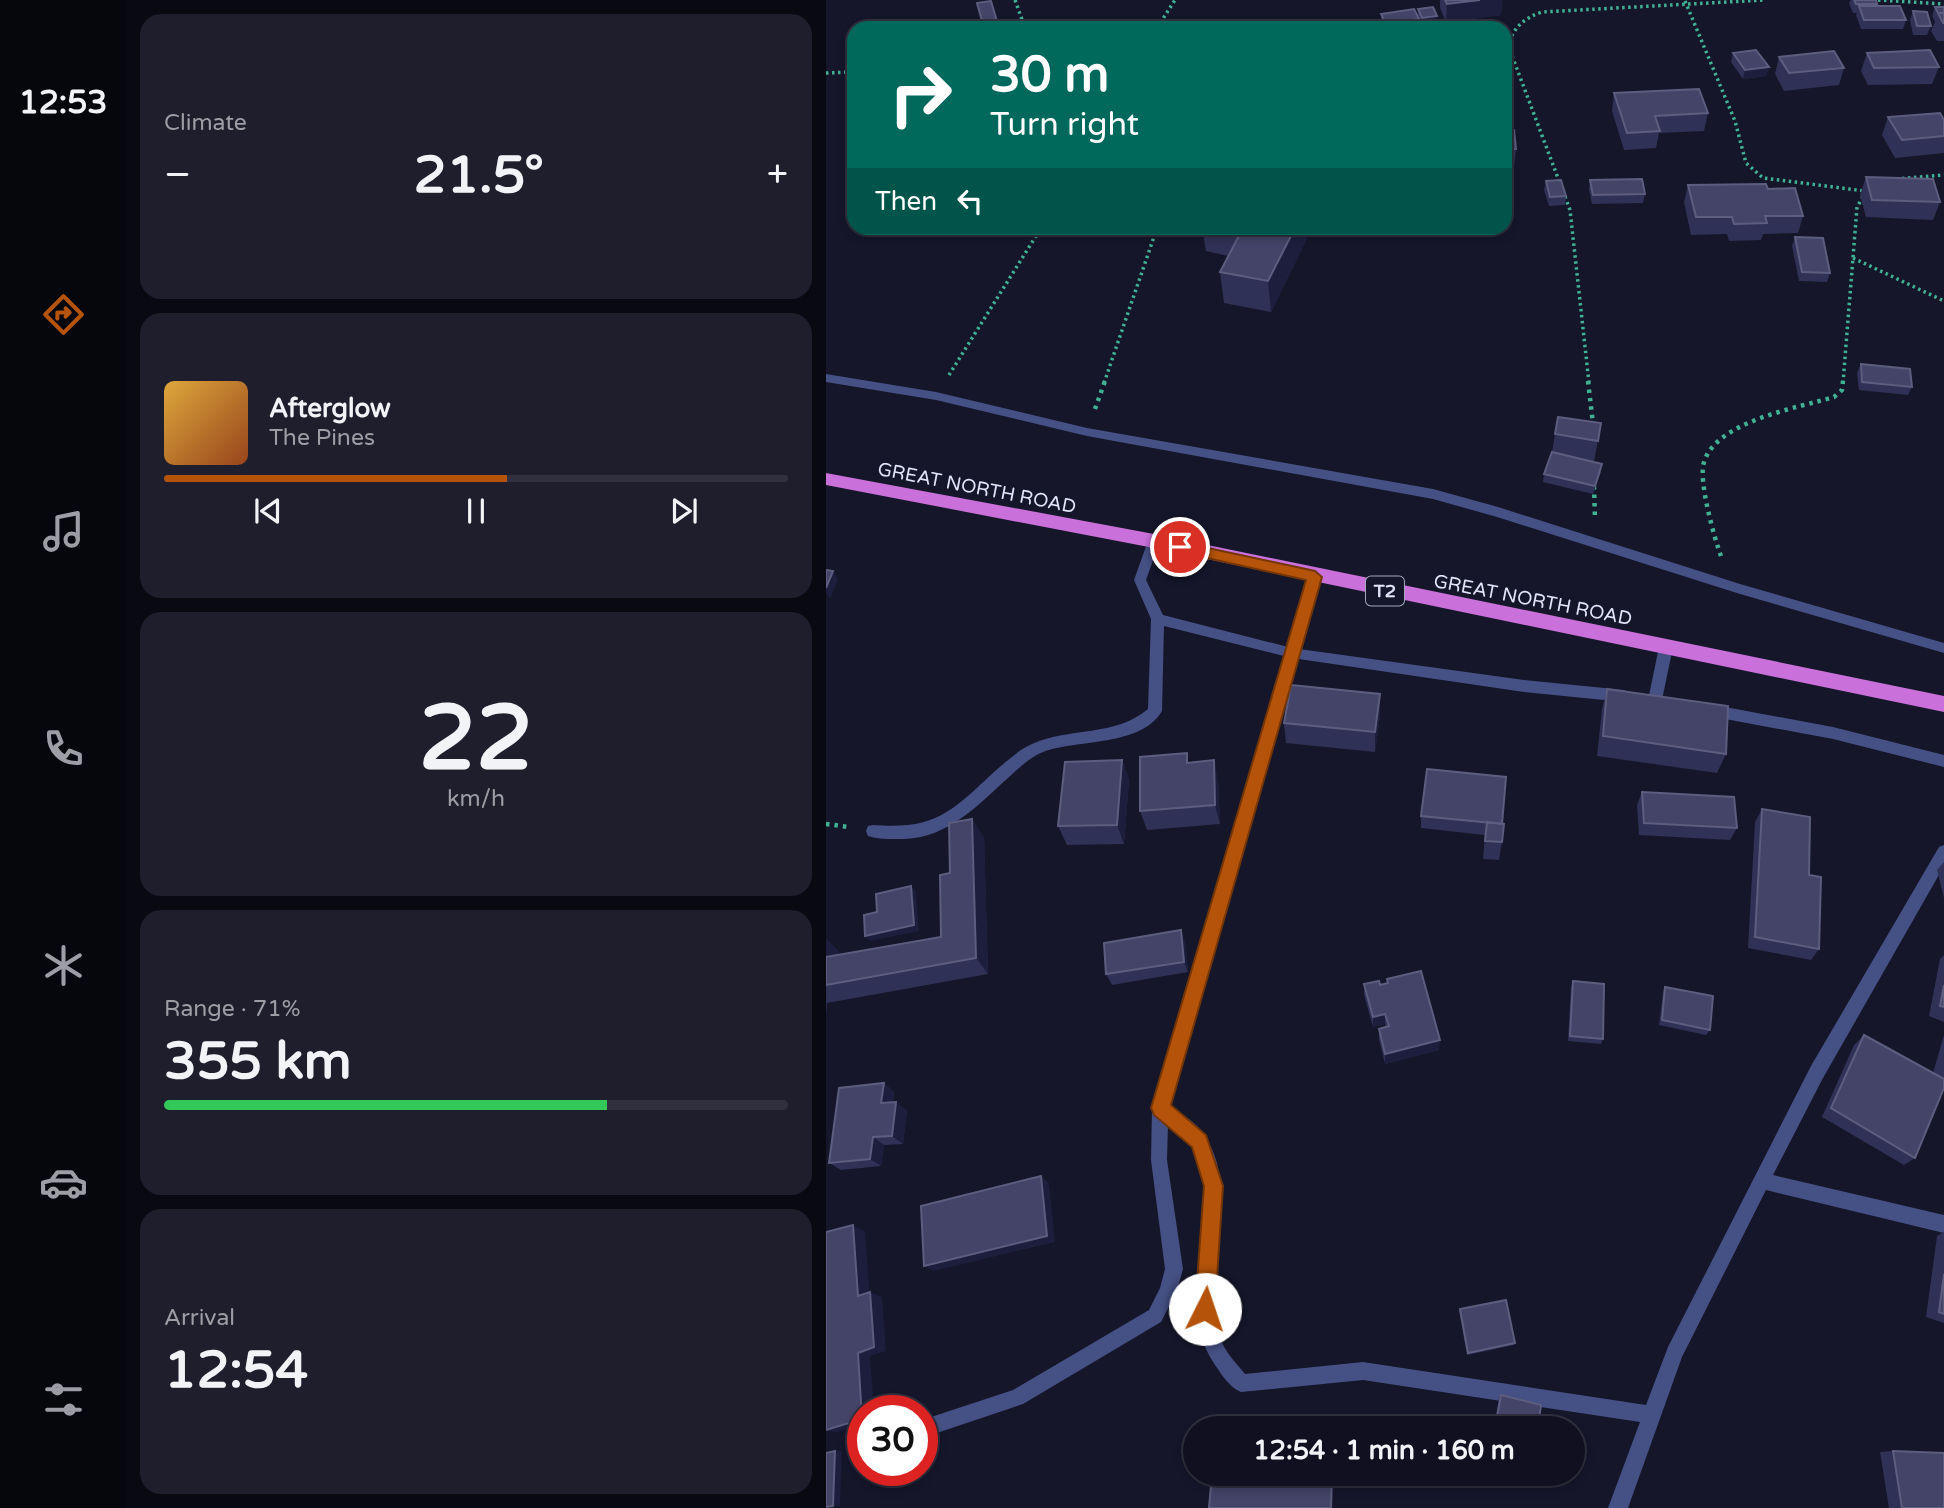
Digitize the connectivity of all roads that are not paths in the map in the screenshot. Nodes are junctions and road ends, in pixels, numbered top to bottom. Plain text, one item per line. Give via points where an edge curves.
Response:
1 (826, 378) edge
2 (826, 479) edge
3 (1154, 541) junction
4 (1315, 577) junction
5 (1158, 619) junction
6 (1665, 648) junction
7 (1944, 648) edge
8 (1292, 653) junction
9 (1944, 704) edge
10 (1697, 708) edge
11 (1944, 761) edge
12 (873, 831) dead end
13 (1944, 852) edge
14 (1160, 1108) junction
15 (1762, 1181) junction
16 (1944, 1224) edge
17 (1652, 1415) junction
18 (938, 1424) edge
19 (1618, 1508) edge

1 - 7 street via 936,397 1087,432 1433,494
2 - 3 highway, GREAT NORTH ROAD / T2
3 - 4 highway, GREAT NORTH ROAD / T2
3 - 5 street via 1140,580
4 - 6 highway, GREAT NORTH ROAD / T2
4 - 8 street
5 - 8 street
5 - 12 street via 1155,711 1146,721 1038,748 1021,757 954,819 939,826 894,834
6 - 8 street via 1662,701
6 - 9 highway, GREAT NORTH ROAD / T2
8 - 14 street
10 - 11 street via 1833,733
13 - 15 street via 1818,1072
14 - 17 street via 1199,1141 1208,1163 1214,1186 1205,1309 1221,1360 1241,1382 1363,1371
14 - 18 street via 1159,1160 1174,1269 1155,1316 1017,1398
15 - 16 street
15 - 17 street via 1674,1353
17 - 19 street

